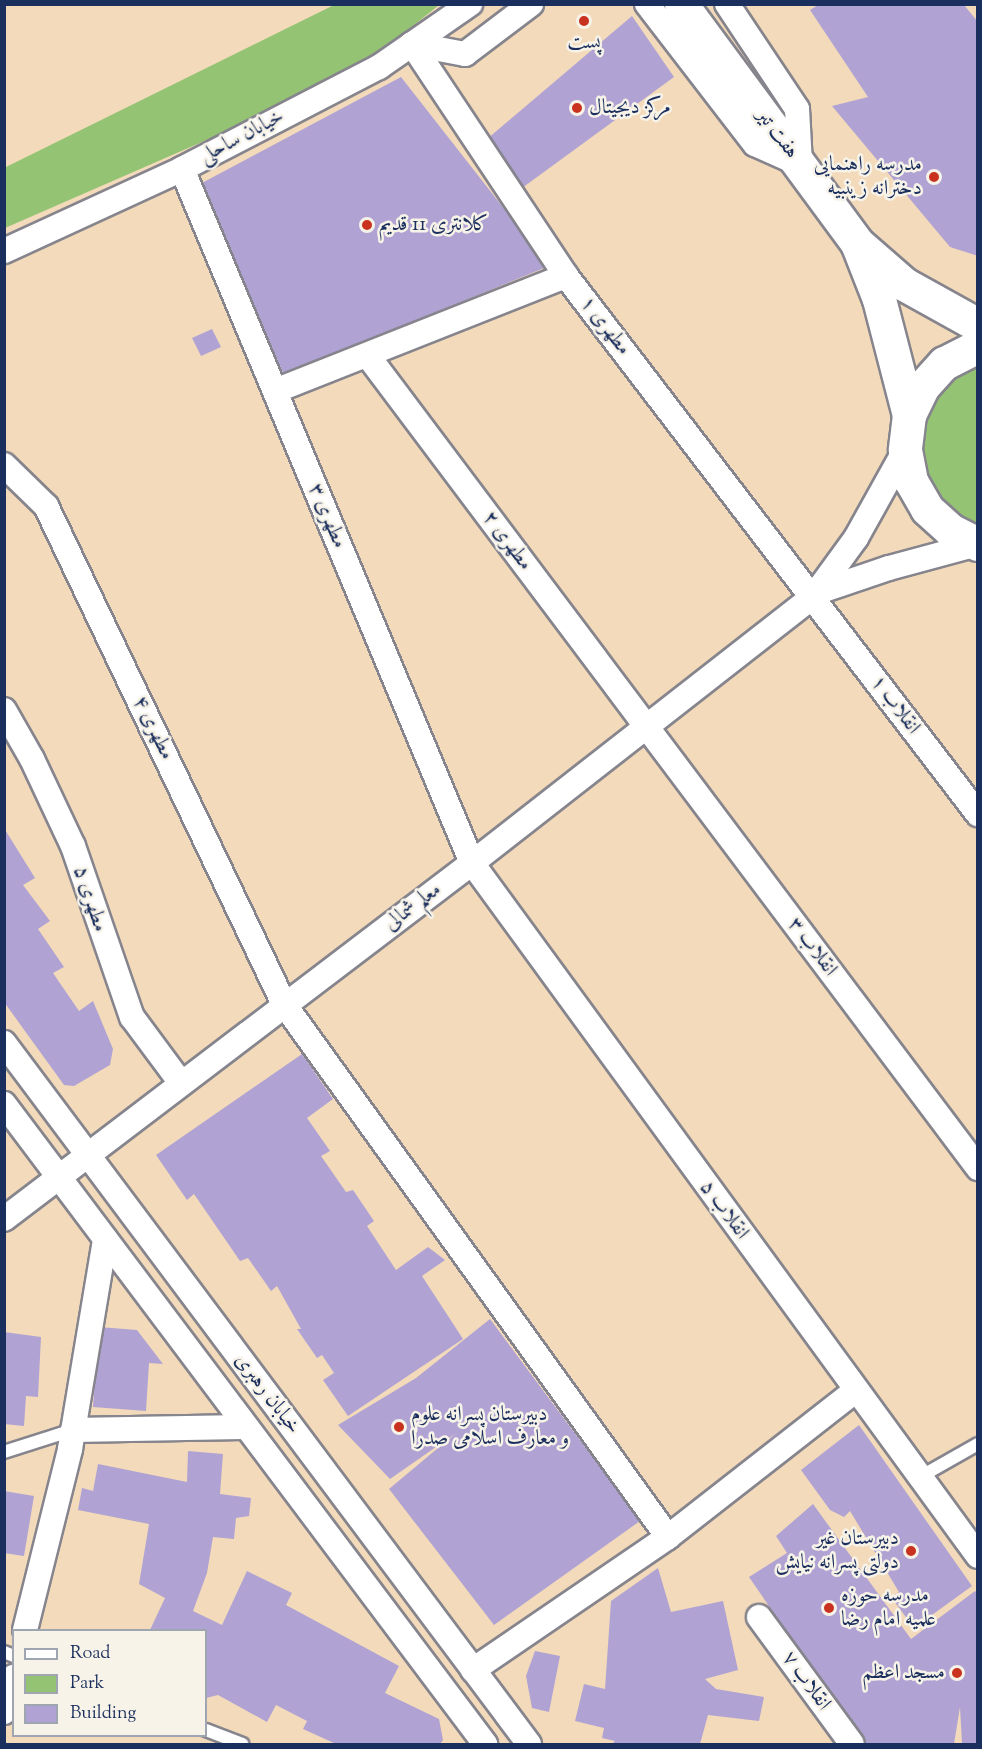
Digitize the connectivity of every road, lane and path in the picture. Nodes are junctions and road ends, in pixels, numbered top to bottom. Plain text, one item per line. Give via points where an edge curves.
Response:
1 (470, 4) edge
2 (531, 4) edge
3 (646, 4) edge
4 (681, 4) edge
5 (727, 4) edge
6 (412, 44) junction
7 (800, 165) junction
8 (182, 169) junction
9 (857, 243) junction
10 (4, 251) edge
11 (566, 276) junction
12 (978, 325) edge
13 (978, 346) edge
14 (368, 356) junction
15 (275, 391) junction
16 (909, 415) junction
17 (905, 450) junction
18 (4, 465) edge
19 (978, 544) edge
20 (816, 594) junction
21 (4, 710) edge
22 (646, 726) junction
23 (978, 814) edge
24 (472, 863) junction
25 (284, 1004) junction
26 (4, 1043) edge
27 (181, 1083) junction
28 (4, 1104) edge
29 (88, 1155) junction
30 (978, 1168) edge
31 (59, 1178) junction
32 (4, 1220) edge
33 (105, 1239) junction
34 (855, 1391) junction
35 (246, 1426) junction
36 (73, 1430) junction
37 (978, 1443) edge
38 (4, 1452) edge
39 (918, 1478) junction
40 (668, 1537) junction
41 (978, 1556) edge
42 (759, 1617) dead end
43 (25, 1629) edge
44 (473, 1670) junction
45 (12, 1683) edge
46 (4, 1712) edge
47 (207, 1730) edge
48 (242, 1744) edge
49 (485, 1744) edge
50 (529, 1744) edge
51 (852, 1744) edge

1 - 6 street, خیابان ساحلی
2 - 6 street via 465,54
3 - 7 street via 755,144
4 - 7 main road, هفت تیر
5 - 7 street via 797,109
6 - 8 street, خیابان ساحلی via 379,67
6 - 11 street, مطهری ۱
7 - 9 main road, هفت تیر
8 - 10 street, خیابان ساحلی
8 - 15 street, مطهری ۳
9 - 12 main road via 904,284
9 - 16 main road via 879,299
11 - 14 street
11 - 20 street, مطهری ۱
13 - 16 main road via 944,363 922,386
14 - 15 street
14 - 22 street, مطهری ۲
15 - 24 street, مطهری ۳
16 - 17 main road
17 - 19 main road via 911,481 927,508 950,530
17 - 20 street via 856,538
18 - 25 street, مطهری ۴ via 46,506
19 - 20 street via 888,568
20 - 22 street, معلم شمالی
20 - 23 street, انقلاب ۱
21 - 27 street, مطهری ۵ via 33,759 73,846 132,1017
22 - 24 street, معلم شمالی
22 - 30 street, انقلاب ۳
24 - 25 street, معلم شمالی
24 - 34 street, انقلاب ۵
25 - 27 street, معلم شمالی
25 - 40 street, مطهری ۴
26 - 29 street, خیابان رهبری
27 - 29 street, معلم شمالی
28 - 31 street, خیابان رهبری
29 - 31 street, معلم شمالی
29 - 44 street, خیابان رهبری
31 - 32 street, معلم شمالی
31 - 33 street, خیابان رهبری
33 - 35 street, خیابان رهبری
33 - 36 street
34 - 39 street, انقلاب ۵
34 - 40 street
35 - 36 street
35 - 49 street, خیابان رهبری
36 - 38 lane
36 - 43 street
37 - 39 lane
39 - 41 street, انقلاب ۵
40 - 44 street
42 - 51 street, انقلاب ۷
44 - 50 street, خیابان رهبری
45 - 46 street
47 - 48 lane

